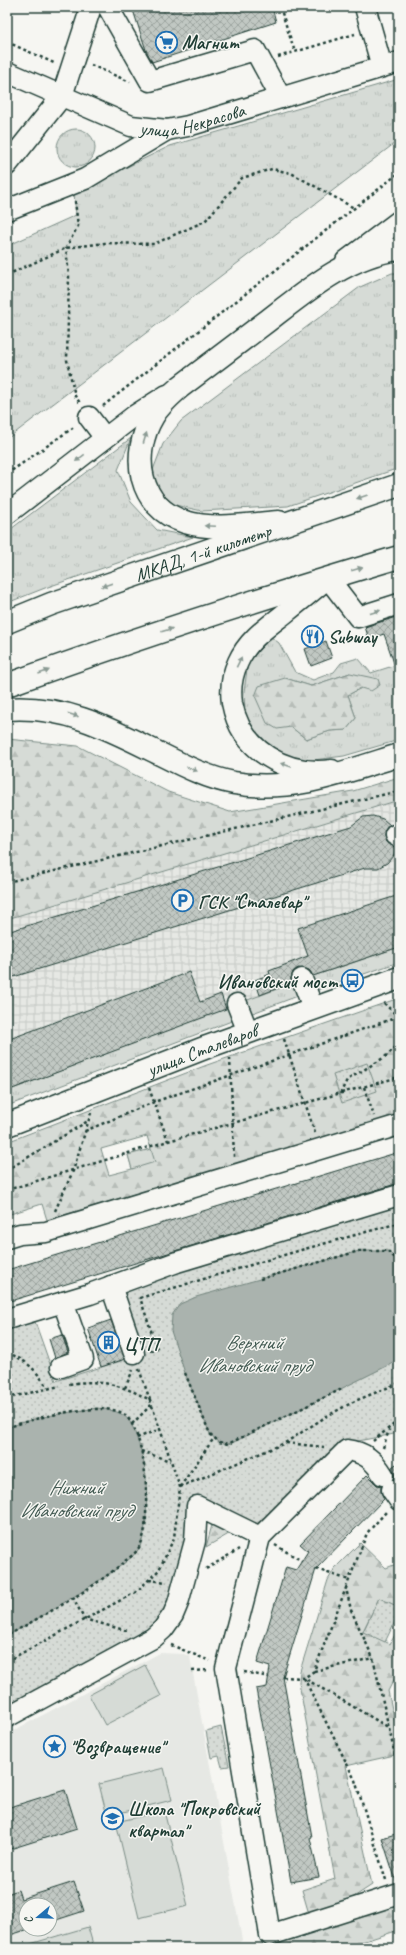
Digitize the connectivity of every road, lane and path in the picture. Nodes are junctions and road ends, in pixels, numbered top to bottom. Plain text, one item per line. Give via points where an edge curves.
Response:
1 (91, 7) edge
2 (108, 7) edge
3 (280, 7) edge
4 (365, 7) edge
5 (7, 42) edge
6 (295, 52) dead end
7 (391, 65) edge
8 (71, 71) junction
9 (7, 72) edge
10 (7, 93) edge
11 (12, 96) dead end
12 (62, 96) junction
13 (281, 98) junction
14 (167, 130) junction
15 (7, 165) edge
16 (399, 173) edge
17 (73, 184) junction
18 (354, 208) junction
19 (7, 210) edge
20 (399, 221) edge
21 (66, 248) junction
22 (399, 249) edge
23 (7, 275) edge
24 (311, 288) junction
25 (180, 387) junction
26 (89, 417) junction
27 (105, 438) junction
28 (7, 474) edge
29 (399, 485) edge
30 (7, 514) edge
31 (290, 521) junction
32 (399, 557) edge
33 (328, 578) junction
34 (399, 604) edge
35 (7, 622) edge
36 (7, 685) edge
37 (7, 709) edge
38 (399, 755) edge
39 (366, 765) junction
40 (399, 791) edge
41 (7, 882) edge
42 (399, 978) edge
43 (302, 979) dead end
44 (380, 999) dead end
45 (237, 1004) dead end
46 (313, 1008) junction
47 (398, 1018) edge
48 (248, 1032) junction
49 (282, 1032) dead end
50 (399, 1044) edge
51 (230, 1051) dead end
52 (290, 1054) junction
53 (231, 1075) junction
54 (399, 1077) edge
55 (147, 1082) dead end
56 (364, 1087) junction
57 (340, 1094) junction
58 (154, 1102) junction
59 (306, 1104) junction
60 (92, 1109) dead end
61 (88, 1121) junction
62 (232, 1123) junction
63 (7, 1125) edge
64 (399, 1125) edge
65 (85, 1131) junction
66 (380, 1131) junction
67 (168, 1141) junction
68 (320, 1149) junction
69 (7, 1170) edge
70 (73, 1170) junction
71 (234, 1174) junction
72 (7, 1190) edge
73 (399, 1195) edge
74 (398, 1224) edge
75 (46, 1232) junction
76 (7, 1238) edge
77 (398, 1259) edge
78 (260, 1279) dead end
79 (112, 1286) junction
80 (63, 1302) junction
81 (7, 1319) edge
82 (7, 1353) edge
83 (136, 1357) junction
84 (61, 1367) dead end
85 (185, 1373) dead end
86 (399, 1383) edge
87 (47, 1388) junction
88 (125, 1388) junction
89 (344, 1388) dead end
90 (7, 1398) edge
91 (150, 1400) junction
92 (152, 1404) junction
93 (399, 1420) edge
94 (132, 1424) junction
95 (7, 1428) edge
96 (160, 1429) junction
97 (136, 1438) junction
98 (214, 1438) junction
99 (285, 1443) junction
100 (353, 1450) junction
101 (141, 1452) junction
102 (171, 1461) junction
103 (180, 1487) junction
104 (393, 1491) edge
105 (260, 1537) junction
106 (316, 1569) dead end
107 (349, 1580) junction
108 (346, 1588) junction
109 (73, 1598) junction
110 (84, 1619) junction
111 (7, 1636) edge
112 (153, 1638) junction
113 (373, 1658) junction
114 (7, 1661) edge
115 (314, 1671) junction
116 (283, 1678) dead end
117 (304, 1678) junction
118 (7, 1717) edge
119 (388, 1727) junction
120 (399, 1765) edge
121 (395, 1896) edge

1 - 8 street
2 - 13 street via 150,80 255,50
3 - 6 path
4 - 7 street, улица Некрасова
5 - 8 path
7 - 13 street, улица Некрасова
8 - 12 street
9 - 12 street, улица Некрасова
10 - 11 path
12 - 14 street, улица Некрасова via 131,126
12 - 15 street
13 - 14 street, улица Некрасова
14 - 17 street
16 - 18 path
17 - 19 street
17 - 21 path via 78,226
18 - 21 path via 291,173 272,169 242,178 205,221 154,244 105,243
18 - 26 path
20 - 24 street
21 - 23 path
21 - 26 path via 69,276 67,360 75,396
22 - 24 main road via 380,253 343,268
24 - 25 main road
25 - 27 street
31 -> 25 main road via 201,525 173,518 153,502 143,479 141,450 153,417
26 - 27 street
26 - 28 path
27 -> 30 street
29 -> 31 main road, МКАД, 1-й километр
31 -> 35 main road, МКАД, 1-й километр via 51,604
33 -> 32 main road
33 -> 34 street via 358,617
36 -> 33 main road via 69,662
39 -> 33 street via 325,771 287,767 254,747 243,733 235,716 231,695 232,677 238,661 250,643 262,630
37 -> 39 main road via 49,710 68,714 115,732 181,765 234,783 260,786 306,783
38 - 39 main road
40 - 41 path
42 - 46 main road, улица Сталеваров
43 - 46 street
44 - 47 path
45 - 48 street
46 - 48 main road, улица Сталеваров
47 - 52 path
48 - 63 main road, улица Сталеваров
49 - 52 path
50 - 57 path via 347,1080
51 - 53 path
52 - 53 path
52 - 59 path
53 - 58 path
53 - 62 path
54 - 56 path
55 - 58 path
56 - 57 path
56 - 66 path
57 - 59 path
58 - 65 path
58 - 67 path
59 - 62 path
59 - 68 path
60 - 61 path
61 - 65 path
61 - 69 path
62 - 67 path
62 - 71 path
64 - 66 street
65 - 70 path
66 - 68 street
67 - 70 path
68 - 71 street
70 - 72 path
70 - 75 path
71 - 75 street
73 - 79 street via 177,1262
74 - 83 path via 140,1298 157,1348
75 - 76 street
77 - 78 path via 388,1251 359,1251
79 - 80 street
79 - 83 street
80 - 81 street
80 - 84 street via 82,1359
82 - 87 path via 40,1375
83 - 88 path
83 - 91 path
85 - 98 path via 210,1434
86 - 99 path via 355,1401
87 - 88 path via 76,1383 111,1383
87 - 90 path
88 - 91 path
89 - 98 path via 228,1444 218,1442
91 - 92 path
92 - 94 path
92 - 96 path
93 - 100 path
94 - 95 path via 115,1410 96,1408 56,1414
94 - 97 path
96 - 97 path
96 - 102 path
97 - 101 path
98 - 103 path
99 - 100 path
99 - 103 path
100 - 104 street via 378,1465
100 - 105 street
101 - 102 path
101 - 109 path via 146,1474 146,1523 138,1549 117,1568
102 - 103 path
103 - 110 path via 174,1538 159,1570 136,1592
104 - 107 path via 367,1533
105 - 112 street via 197,1506 196,1541 178,1603 163,1629
105 - 121 street via 226,1668 270,1935
106 - 107 path
107 - 108 path
108 - 113 path via 352,1610
108 - 115 path
109 - 110 path
109 - 111 path
110 - 112 path
110 - 114 path
112 - 118 street
113 - 115 path
113 - 119 path
115 - 117 path
116 - 117 path
117 - 119 path
117 - 121 path via 355,1780
119 - 120 path

